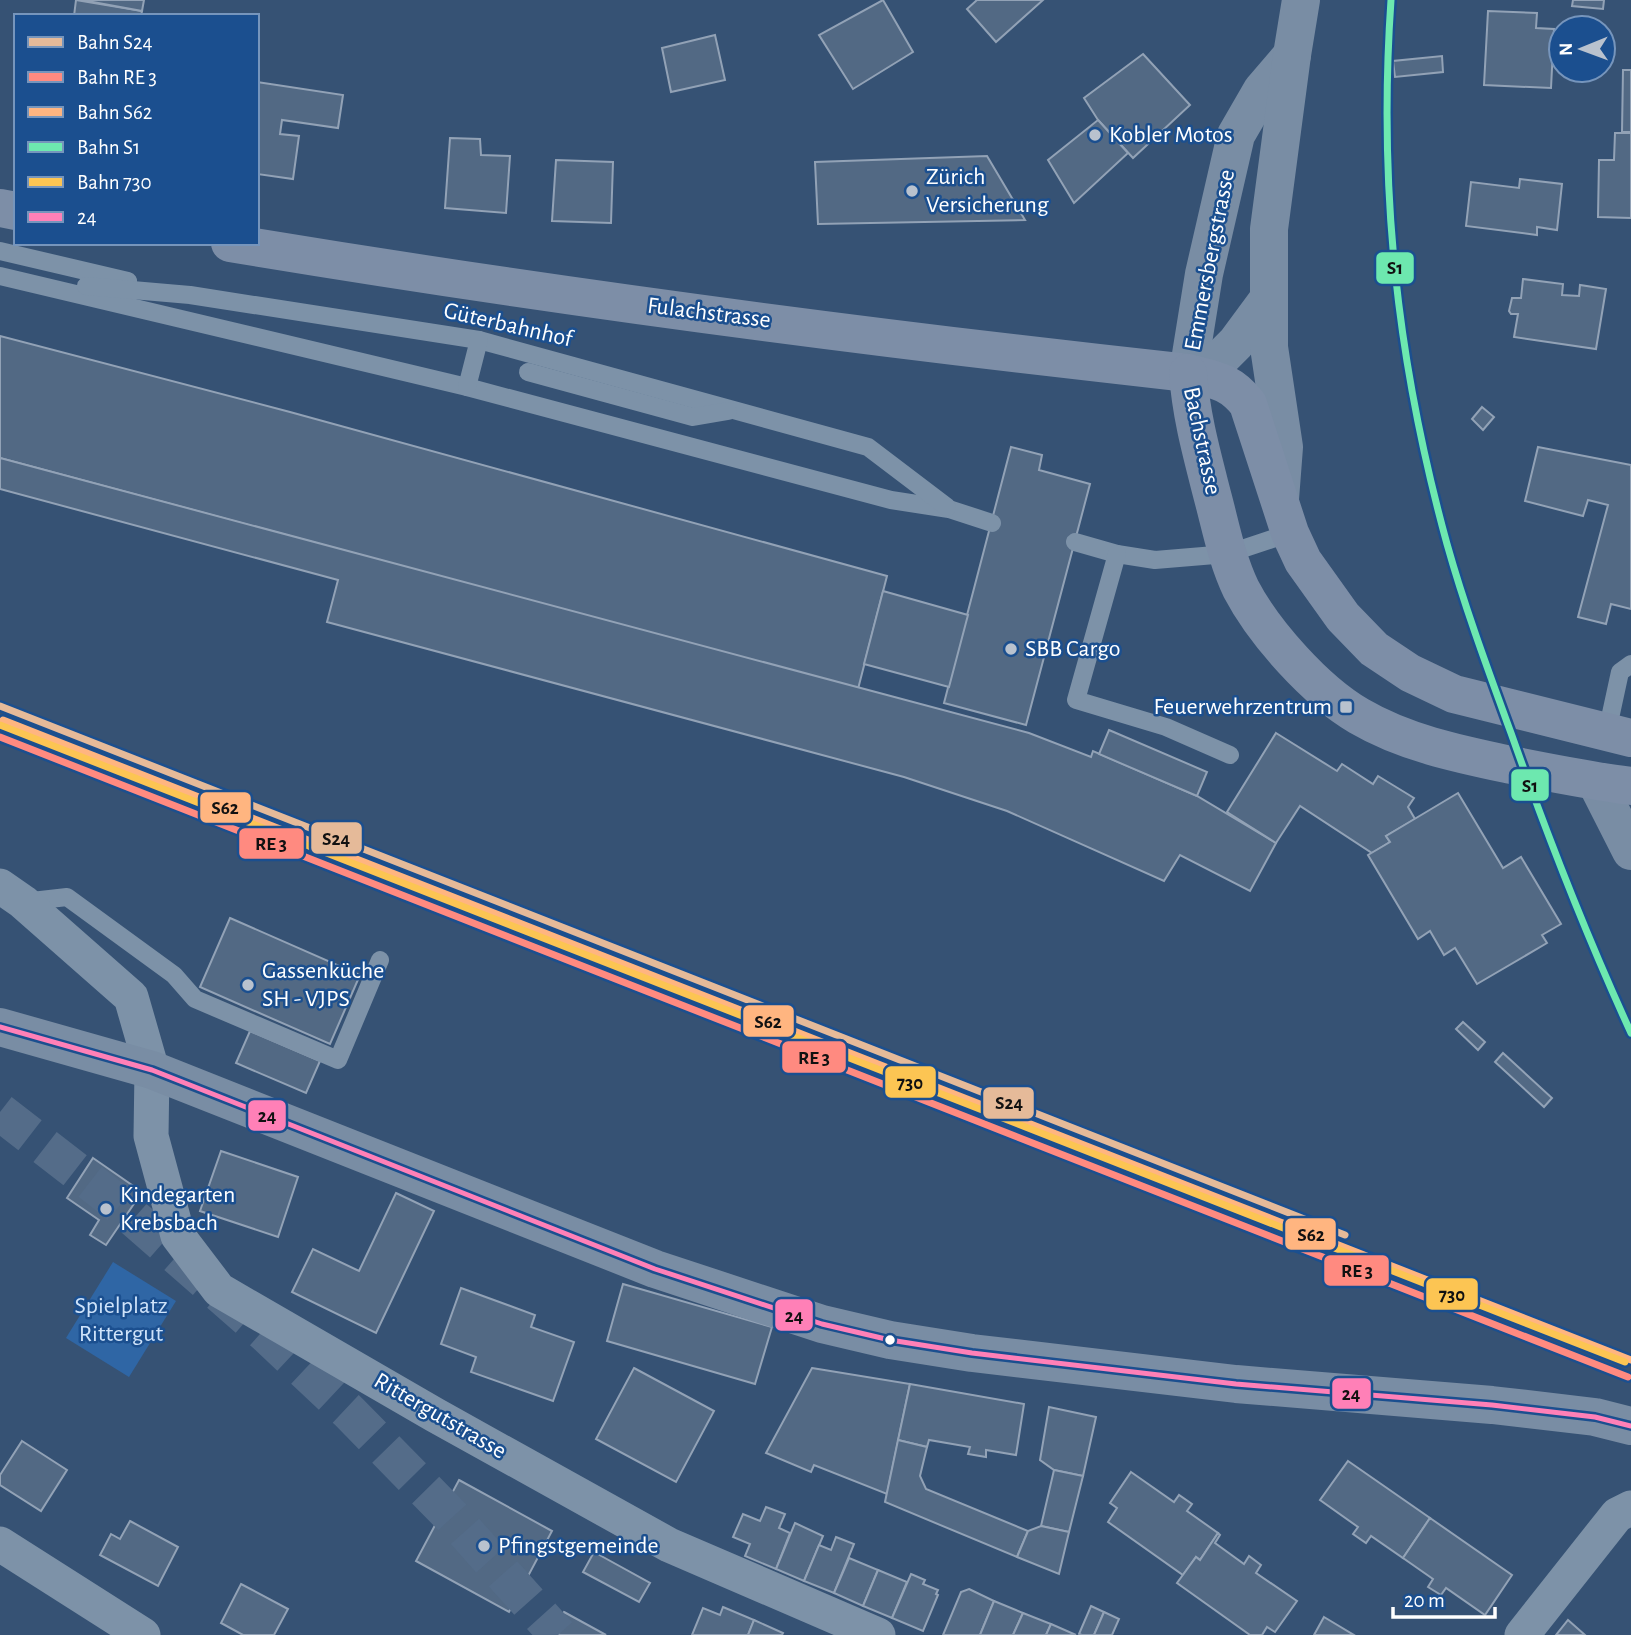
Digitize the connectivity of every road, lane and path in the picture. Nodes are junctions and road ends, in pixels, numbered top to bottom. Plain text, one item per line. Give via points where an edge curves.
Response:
1 (1301, 0) edge
2 (1292, 55) junction
3 (242, 245) edge
4 (0, 251) edge
5 (0, 276) edge
6 (26, 281) junction
7 (190, 295) junction
8 (1267, 301) junction
9 (479, 340) junction
10 (528, 372) dead end
11 (1188, 373) junction
12 (467, 387) junction
13 (736, 410) junction
14 (949, 509) junction
15 (1285, 516) junction
16 (992, 523) dead end
17 (1075, 542) dead end
18 (1116, 554) junction
19 (1227, 554) junction
20 (1631, 664) edge
21 (1619, 735) edge
22 (1230, 755) dead end
23 (1613, 784) edge
24 (1631, 851) edge
25 (12, 894) edge
26 (380, 960) dead end
27 (0, 1027) edge
28 (152, 1070) junction
29 (1631, 1426) edge
30 (1631, 1508) edge
31 (0, 1544) edge
32 (143, 1635) edge
33 (878, 1635) edge
34 (1522, 1635) edge

1 - 2 street, Emmersbergstrasse
2 - 8 street, Emmersbergstrasse via 1269,229
2 - 11 street, Emmersbergstrasse via 1262,90 1236,135 1204,274
3 - 11 main road, Fulachstrasse via 688,311
4 - 7 lane
5 - 6 lane, Güterbahnhof
6 - 7 lane, Güterbahnhof
6 - 12 lane, Güterbahnhof
7 - 9 lane, Güterbahnhof
8 - 11 street, Emmersbergstrasse via 1223,356
8 - 15 street, Emmersbergstrasse via 1284,447
9 - 12 lane
9 - 13 lane, Güterbahnhof
10 - 13 lane via 693,417
11 - 15 main road, Bachstrasse via 1226,382 1248,404
11 - 19 main road, Bachstrasse via 1191,412
12 - 14 lane, Güterbahnhof via 891,500
13 - 14 lane, Güterbahnhof via 868,447
14 - 16 lane, Güterbahnhof
15 - 19 lane
15 - 21 main road, Bachstrasse via 1303,561 1343,617 1374,649 1410,673 1454,694
17 - 18 lane
18 - 19 lane via 1155,560
18 - 22 lane via 1076,700 1166,727
19 - 23 main road, Bachstrasse via 1264,627 1295,662 1362,718 1463,755
20 - 21 lane via 1620,672
23 - 24 street
25 - 26 lane via 67,897 174,975 195,999 338,1060
25 - 28 street, Rittergutstrasse via 131,997
27 - 28 street
28 - 29 street via 655,1269 822,1324 971,1353 1236,1384 1504,1406
28 - 33 street, Rittergutstrasse via 151,1136 178,1236 219,1290 669,1545
30 - 34 street via 1617,1516
31 - 32 street

